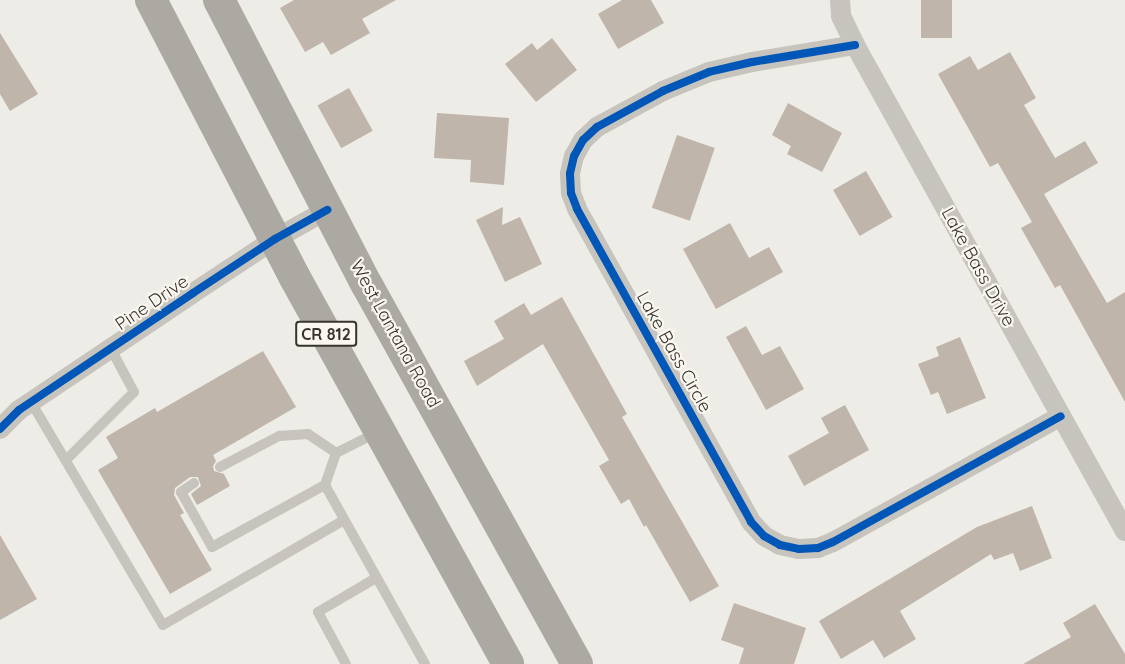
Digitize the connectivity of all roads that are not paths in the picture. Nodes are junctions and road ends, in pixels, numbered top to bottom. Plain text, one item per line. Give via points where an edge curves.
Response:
1 (151, 0) edge
2 (219, 0) edge
3 (840, 0) edge
4 (855, 45) junction
5 (327, 210) junction
6 (275, 239) junction
7 (111, 349) junction
8 (31, 402) junction
9 (1061, 416) junction
10 (0, 429) edge
11 (379, 431) junction
12 (336, 453) junction
13 (66, 460) junction
14 (220, 467) dead end
15 (194, 483) dead end
16 (325, 485) junction
17 (344, 520) junction
18 (1125, 531) edge
19 (376, 578) junction
20 (346, 664) edge
21 (425, 664) edge
22 (508, 664) edge
23 (577, 664) edge

1 - 6 main road, CR 812
2 - 5 main road, West Lantana Road / CR 812
3 - 4 street, Lake Bass Drive via 841,16
4 - 9 street, Lake Bass Drive
4 - 9 street, Lake Bass Circle via 752,62 700,76 597,127 574,156 571,193 578,209 746,512 764,536 780,545 818,548
5 - 6 street, Pine Drive
5 - 23 main road, West Lantana Road / CR 812
6 - 7 street, Pine Drive
6 - 11 main road, CR 812
7 - 8 street, Pine Drive
7 - 13 lane via 134,392
8 - 10 street, Pine Drive
8 - 13 lane
9 - 18 street, Lake Bass Drive
11 - 12 lane
11 - 22 main road, CR 812
12 - 14 lane via 308,434 279,436
12 - 16 lane
13 - 17 lane via 163,625
15 - 16 lane via 181,492 212,546
16 - 17 lane
17 - 19 lane
19 - 20 lane via 318,612
19 - 21 lane

